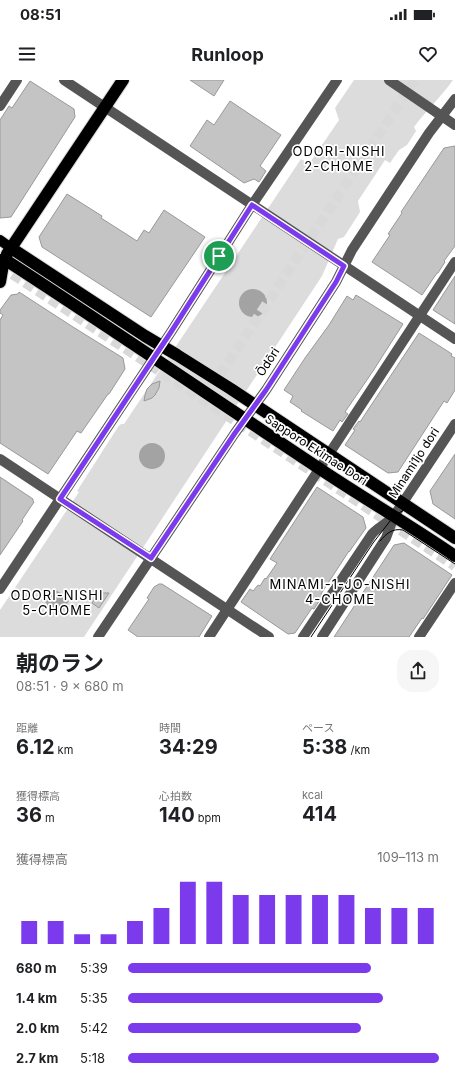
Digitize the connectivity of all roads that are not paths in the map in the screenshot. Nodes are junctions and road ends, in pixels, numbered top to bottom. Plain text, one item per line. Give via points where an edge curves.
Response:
1 (17, 80) edge
2 (64, 80) edge
3 (122, 80) edge
4 (337, 80) edge
5 (389, 80) edge
6 (455, 99) edge
7 (0, 106) edge
8 (105, 107) junction
9 (442, 116) junction
10 (455, 125) edge
11 (252, 205) junction
12 (0, 240) edge
13 (12, 248) junction
14 (1, 259) edge
15 (455, 262) edge
16 (344, 266) junction
17 (0, 282) edge
18 (419, 316) junction
19 (455, 339) edge
20 (162, 346) junction
21 (153, 358) junction
22 (255, 405) junction
23 (245, 420) junction
24 (455, 424) edge
25 (329, 454) junction
26 (0, 459) edge
27 (319, 469) junction
28 (60, 499) junction
29 (402, 503) junction
30 (394, 516) junction
31 (455, 538) edge
32 (455, 556) edge
33 (151, 558) junction
34 (455, 583) edge
35 (0, 590) edge
36 (228, 609) junction
37 (98, 637) edge
38 (209, 637) edge
39 (269, 637) edge
40 (303, 637) edge
41 (322, 637) edge
42 (419, 637) edge

1 - 7 street
2 - 8 street
3 - 8 highway
4 - 11 street
5 - 9 street
6 - 9 street, Ōdōri
8 - 11 street
8 - 13 highway
9 - 10 street
9 - 16 street, Ōdōri
11 - 16 street
11 - 20 street
12 - 13 main road
13 - 14 highway
13 - 20 highway, Sapporo Ekimae Dori
14 - 17 highway
14 - 21 highway, Sapporo Ekimae Dori
15 - 18 street
16 - 18 street
16 - 22 street, Ōdōri
18 - 19 street
18 - 25 street
20 - 21 street
20 - 22 highway, Sapporo Ekimae Dori
21 - 23 highway, Sapporo Ekimae Dori
21 - 28 street
22 - 23 street, Ōdōri
22 - 25 highway, Sapporo Ekimae Dori
23 - 27 highway, Sapporo Ekimae Dori
23 - 33 street, Ōdōri
24 - 29 street, Minami1jo dori
25 - 27 street
25 - 29 highway, Sapporo Ekimae Dori
26 - 28 street
27 - 30 highway, Sapporo Ekimae Dori
27 - 36 street
28 - 33 street
28 - 35 street
29 - 30 street, Minami1jo dori
29 - 31 highway, Sapporo Ekimae Dori
30 - 32 highway, Sapporo Ekimae Dori
30 - 40 street, Minami1jo dori via 375,530
30 - 41 street, Minami1jo dori via 386,538
33 - 36 street
33 - 37 street, Ōdōri
34 - 42 street
36 - 38 street
36 - 39 street

